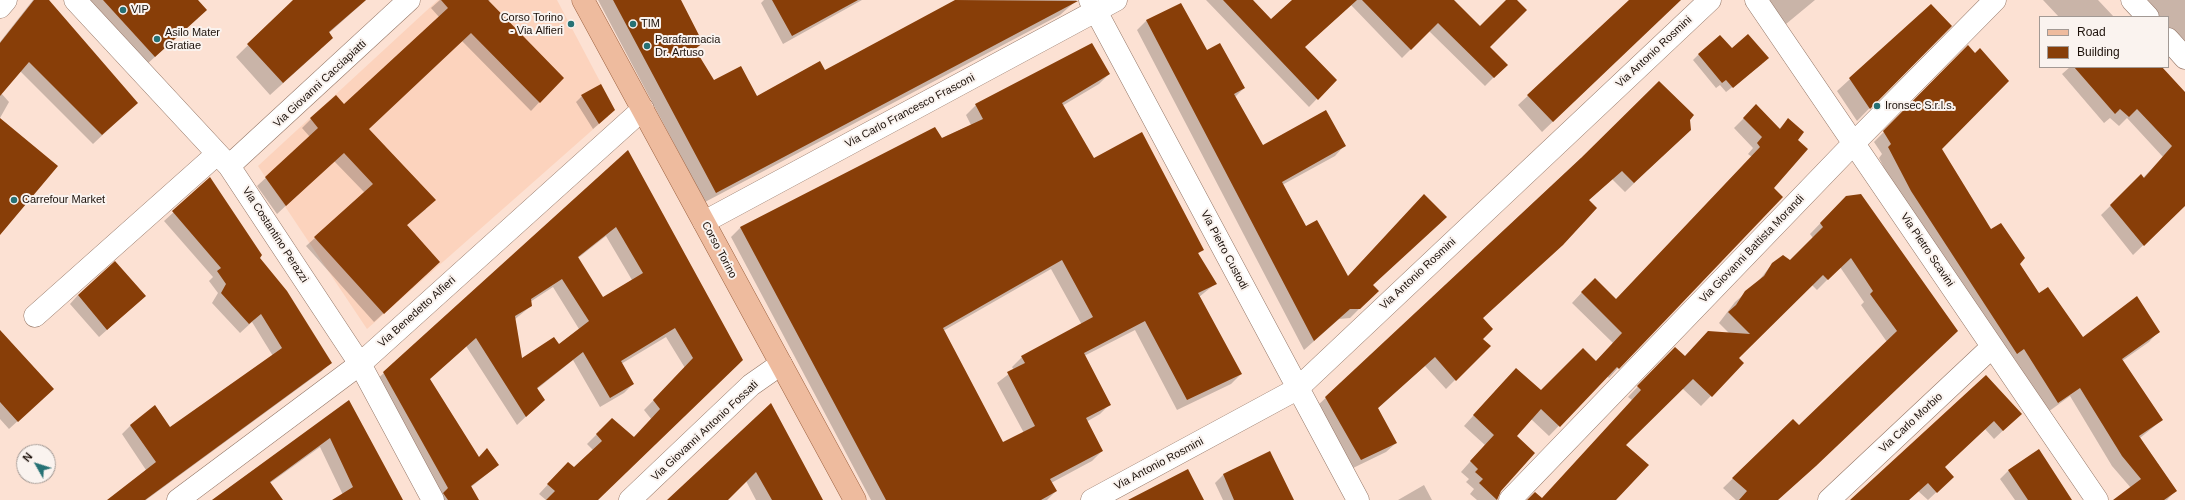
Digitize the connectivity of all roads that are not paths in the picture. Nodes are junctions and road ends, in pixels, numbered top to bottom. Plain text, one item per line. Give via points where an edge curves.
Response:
1 (6, 0) edge
2 (75, 0) edge
3 (409, 0) edge
4 (584, 0) edge
5 (1116, 0) edge
6 (1710, 0) edge
7 (1756, 0) edge
8 (1995, 0) edge
9 (2132, 0) edge
10 (1093, 5) edge
11 (0, 8) edge
12 (2147, 16) edge
13 (2169, 40) edge
14 (2185, 58) edge
15 (643, 108) junction
16 (1854, 143) junction
17 (223, 160) junction
18 (704, 222) junction
19 (35, 316) dead end
20 (1992, 347) junction
21 (360, 364) junction
22 (781, 364) junction
23 (1297, 389) junction
24 (178, 500) edge
25 (433, 500) edge
26 (630, 500) edge
27 (855, 500) edge
28 (1092, 500) edge
29 (1358, 500) edge
30 (1510, 500) edge
31 (1829, 500) edge
32 (2097, 500) edge

1 - 11 street
2 - 17 street, Via Costantino Perazzi
3 - 17 street, Via Giovanni Cacciapiatti
4 - 15 main road, Corso Torino
5 - 10 street, Via Carlo Francesco Frasconi
6 - 23 street, Via Antonio Rosmini
7 - 16 street, Via Pietro Scavini
8 - 16 street, Via Giovanni Battista Morandi
9 - 12 street
10 - 18 street, Via Carlo Francesco Frasconi
10 - 23 street, Via Pietro Custodi
13 - 14 street
15 - 18 main road, Corso Torino
15 - 21 street, Via Benedetto Alfieri
16 - 20 street, Via Pietro Scavini
16 - 30 street, Via Giovanni Battista Morandi
17 - 19 street, Via Giovanni Cacciapiatti
17 - 21 street, Via Costantino Perazzi
18 - 22 main road, Corso Torino
20 - 31 street, Via Carlo Morbio
20 - 32 street, Via Pietro Scavini
21 - 24 street, Via Benedetto Alfieri
21 - 25 street, Via Costantino Perazzi
22 - 26 street, Via Giovanni Antonio Fossati via 751,385
22 - 27 main road, Corso Torino
23 - 28 street, Via Antonio Rosmini
23 - 29 street, Via Pietro Custodi

